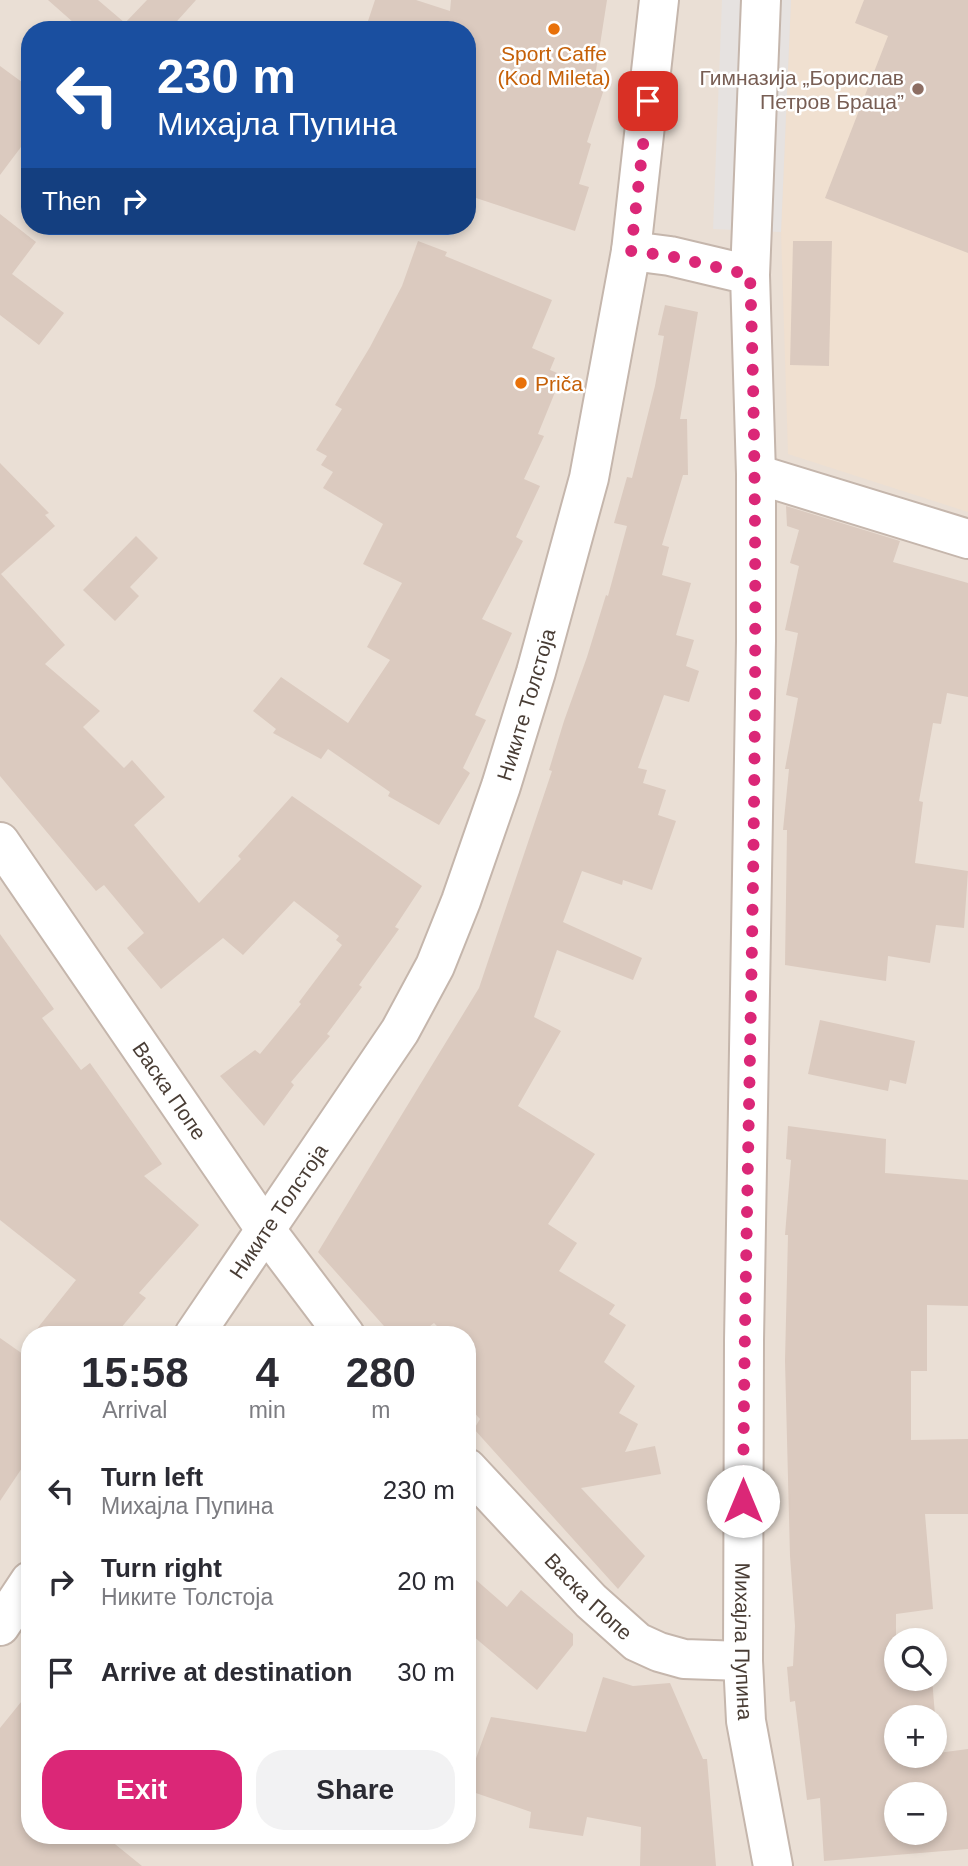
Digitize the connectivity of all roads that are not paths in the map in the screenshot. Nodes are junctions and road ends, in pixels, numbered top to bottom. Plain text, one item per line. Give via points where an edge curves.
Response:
1 (659, 0) edge
2 (761, 0) edge
3 (631, 251) junction
4 (750, 275) junction
5 (756, 474) junction
6 (968, 539) edge
7 (0, 842) edge
8 (265, 1229) junction
9 (200, 1326) edge
10 (338, 1326) edge
11 (476, 1478) edge
12 (21, 1594) edge
13 (0, 1626) edge
14 (743, 1661) junction
15 (773, 1866) edge

1 - 3 street, Никите Толстоја
2 - 4 street, Михајла Пупина
3 - 4 street
3 - 8 street, Никите Толстоја via 589,478 537,672 461,901 435,966 400,1031
4 - 5 street, Михајла Пупина
5 - 6 street
5 - 14 street, Михајла Пупина
7 - 8 street, Васка Попе
8 - 9 street, Никите Толстоја
8 - 10 street, Васка Попе
11 - 14 street, Васка Попе via 591,1601 637,1642 684,1659
12 - 13 street
14 - 15 street, Михајла Пупина via 746,1721

